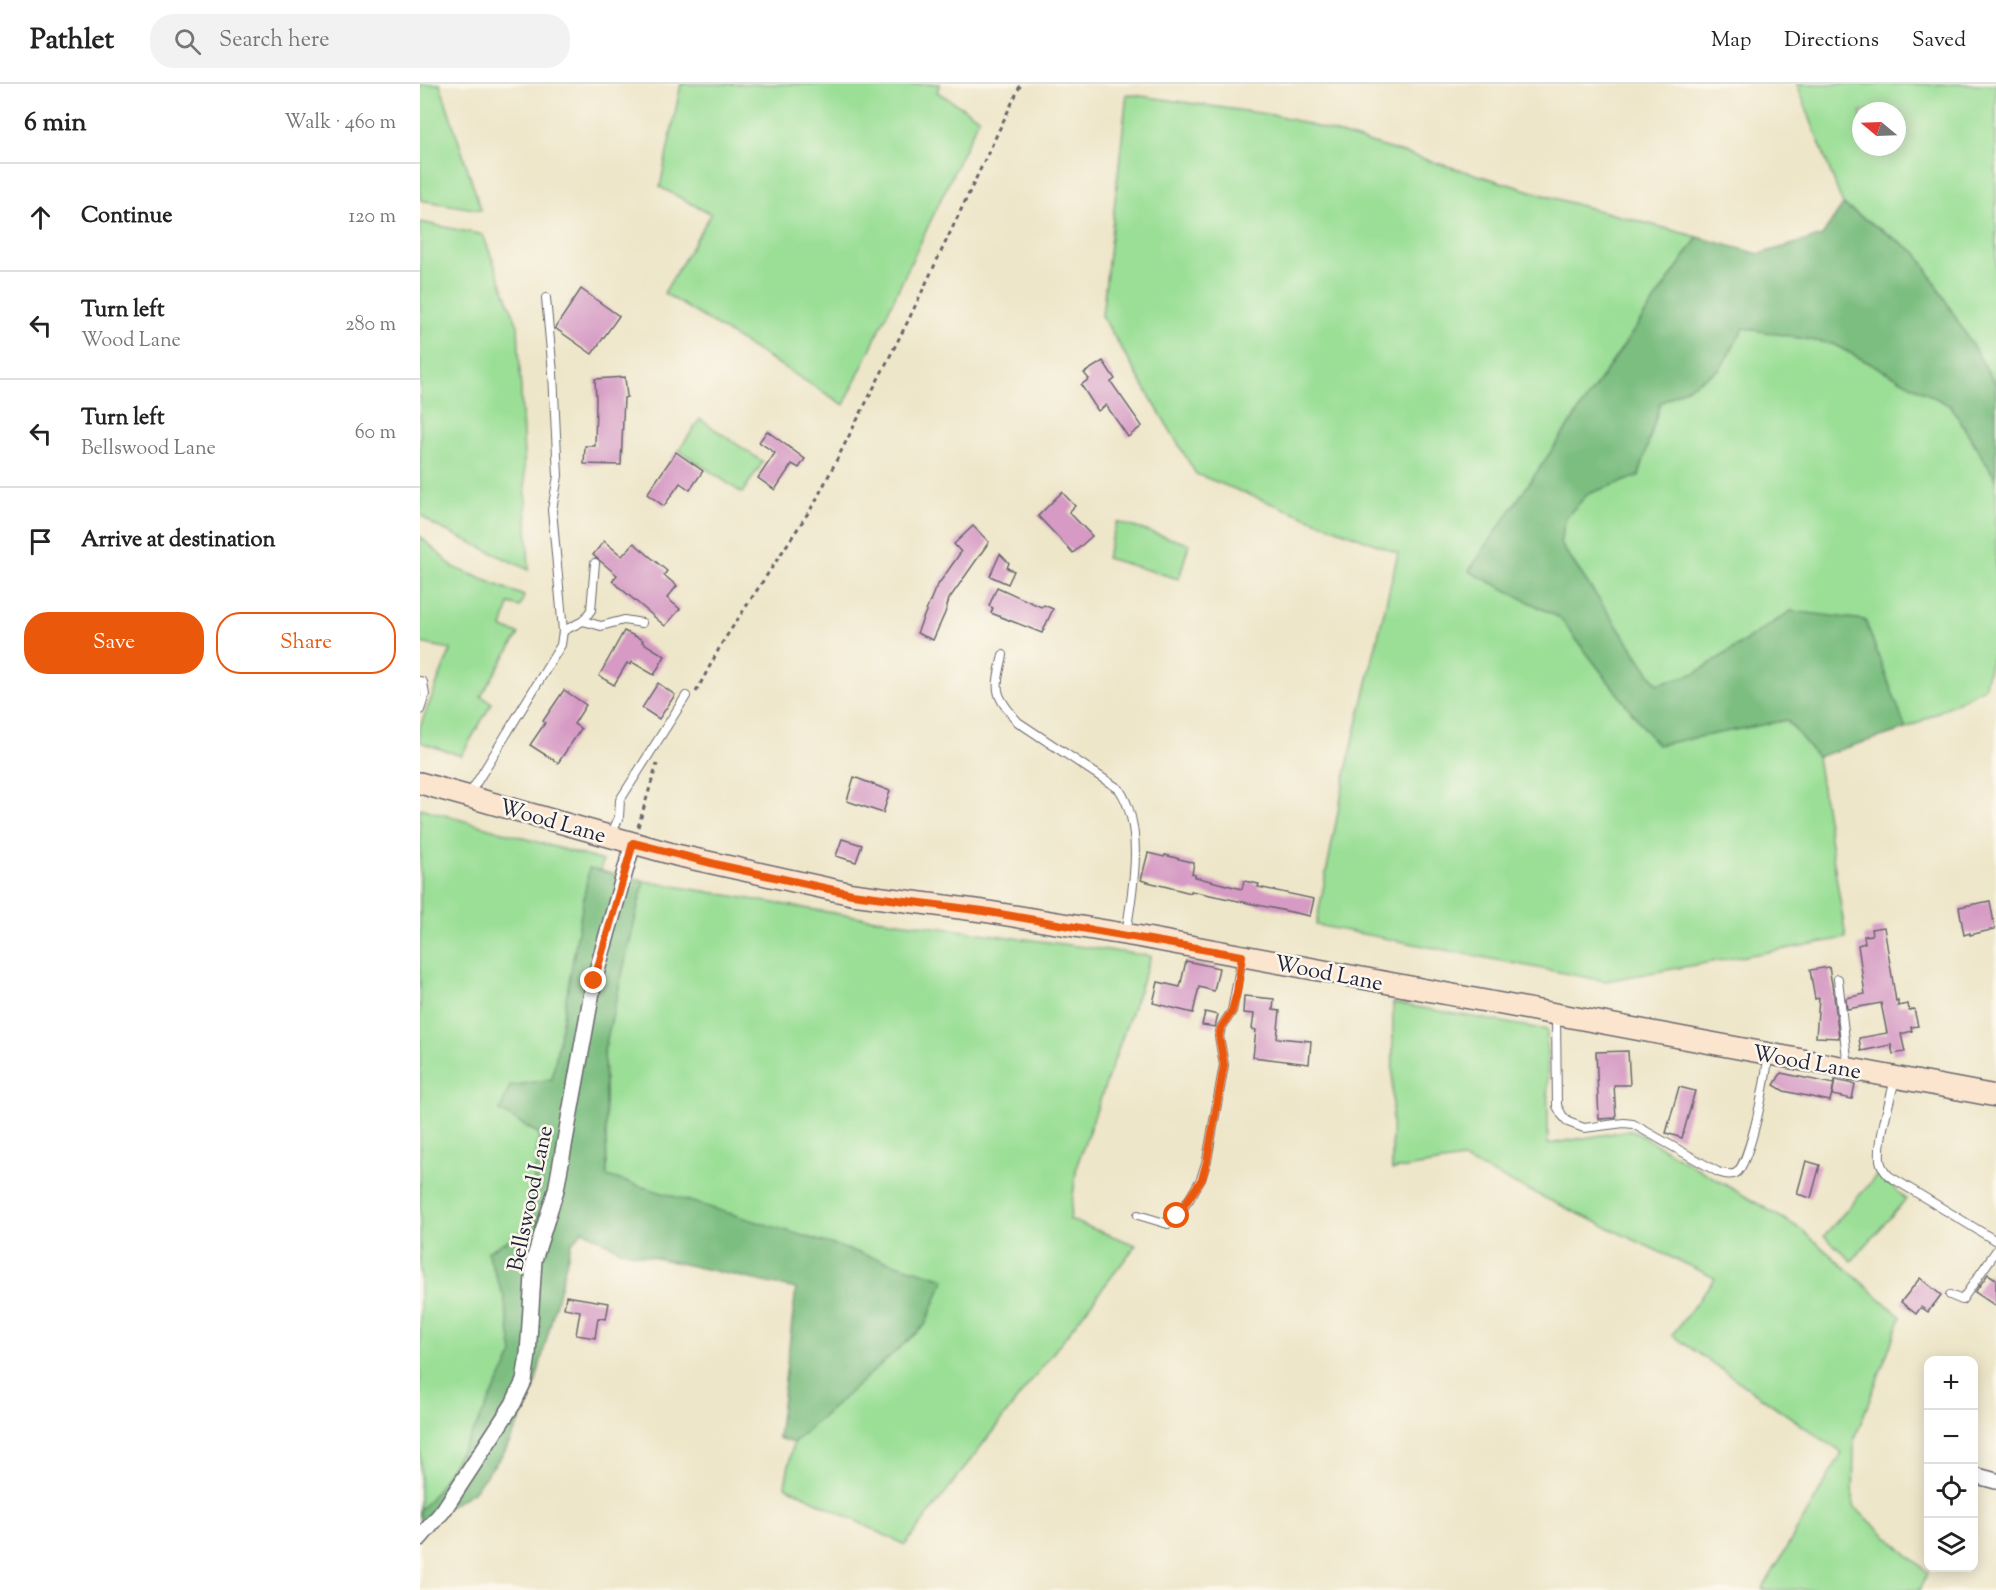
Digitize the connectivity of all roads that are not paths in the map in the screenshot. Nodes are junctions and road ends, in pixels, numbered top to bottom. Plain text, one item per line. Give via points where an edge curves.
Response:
1 (546, 298) dead end
2 (595, 563) dead end
3 (584, 621) junction
4 (642, 623) dead end
5 (563, 631) junction
6 (1004, 655) dead end
7 (420, 681) edge
8 (686, 696) dead end
9 (420, 710) edge
10 (420, 783) edge
11 (468, 797) junction
12 (610, 836) junction
13 (633, 843) junction
14 (1125, 935) junction
15 (1242, 956) junction
16 (1838, 979) dead end
17 (1556, 1015) junction
18 (1768, 1054) junction
19 (1848, 1068) junction
20 (1895, 1077) junction
21 (1996, 1096) edge
22 (1138, 1215) dead end
23 (1996, 1241) edge
24 (1996, 1251) edge
25 (1950, 1295) dead end
26 (1978, 1476) edge
27 (1996, 1481) edge
28 (420, 1538) edge

1 - 5 lane via 558,476 552,510
2 - 3 lane via 591,610
3 - 4 lane via 601,626 624,620
3 - 5 lane
5 - 11 lane via 561,645
6 - 14 lane via 996,685 1002,702 1018,722 1119,789 1126,800 1134,849
7 - 9 lane via 425,695
8 - 12 lane via 621,800 619,817
10 - 11 street, Wood Lane
11 - 12 street, Wood Lane
12 - 13 street, Wood Lane
13 - 14 street, Wood Lane via 852,894
13 - 28 street, Bellswood Lane via 594,981 556,1190 534,1260 524,1381 443,1511
14 - 15 street, Wood Lane
15 - 17 street, Wood Lane
15 - 22 lane via 1232,1011 1219,1036 1224,1065 1202,1179 1168,1224
16 - 19 lane
17 - 18 street, Wood Lane
17 - 18 lane via 1557,1106 1568,1122 1584,1128 1633,1124 1728,1175 1740,1168 1746,1156 1765,1086
18 - 19 street, Wood Lane
19 - 20 street, Wood Lane
20 - 21 street, Wood Lane
20 - 23 lane via 1881,1145 1882,1168
24 - 25 lane via 1962,1300
26 - 27 street

